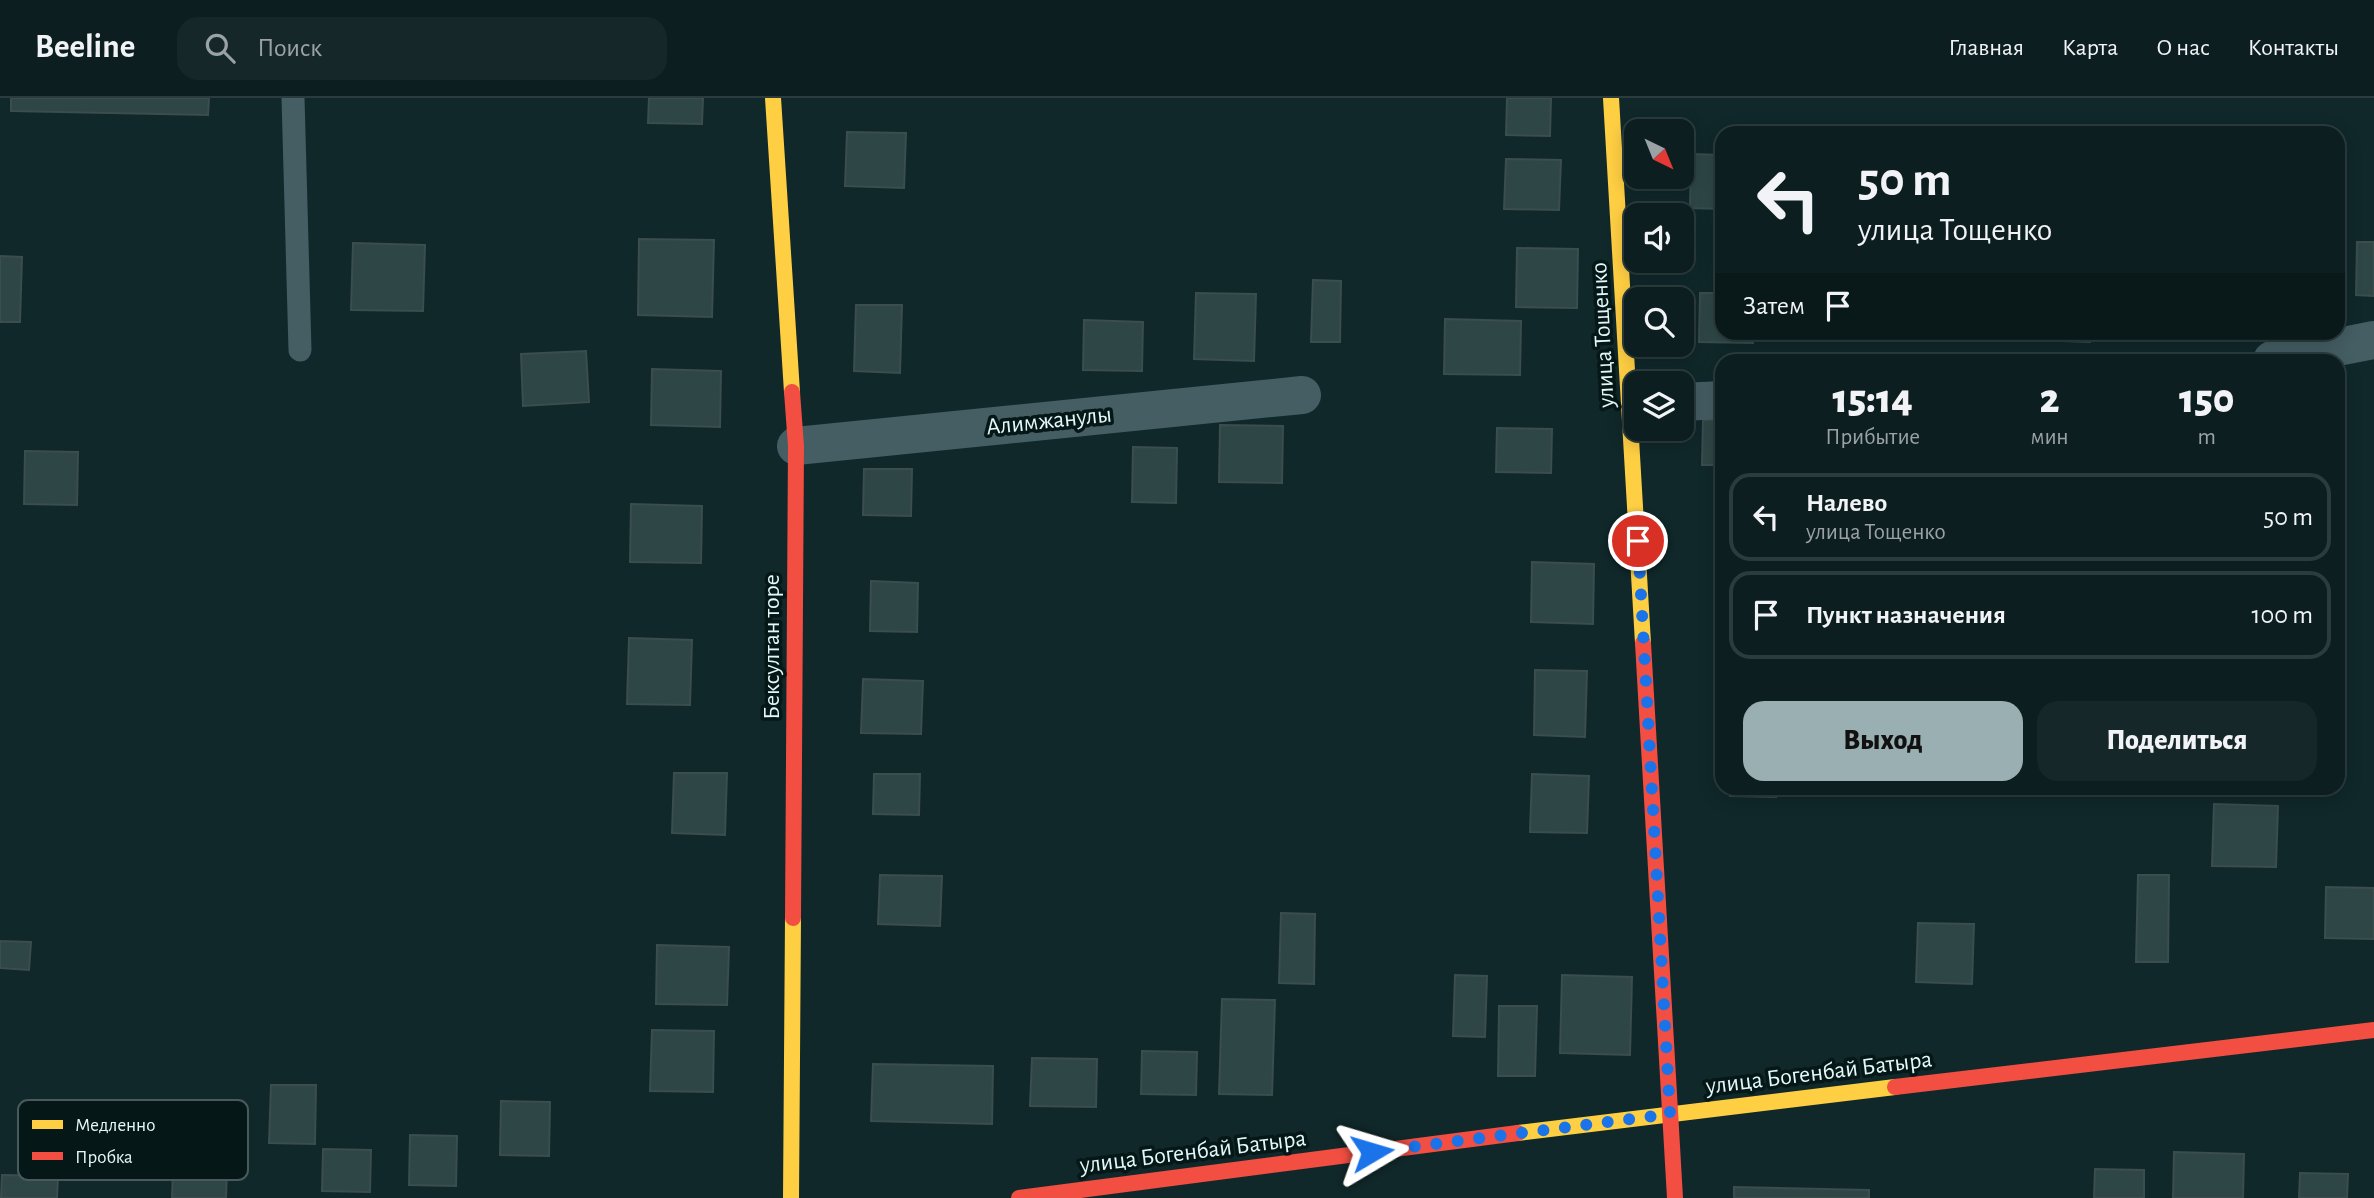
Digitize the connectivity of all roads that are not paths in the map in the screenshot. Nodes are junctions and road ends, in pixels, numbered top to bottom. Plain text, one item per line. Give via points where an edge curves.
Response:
1 (293, 98) edge
2 (773, 98) edge
3 (1611, 98) edge
4 (2374, 340) edge
5 (300, 350) dead end
6 (2303, 354) edge
7 (1631, 371) edge
8 (1302, 395) dead end
9 (1715, 400) edge
10 (1694, 401) edge
11 (1635, 441) edge
12 (796, 446) junction
13 (2374, 1030) edge
14 (1670, 1114) junction
15 (791, 1198) edge
16 (1019, 1198) edge
17 (1675, 1198) edge

1 - 5 lane
2 - 12 street, Бексултан торе
3 - 7 street, улица Тощенко
4 - 6 street
8 - 12 street, Алимжанулы
9 - 10 street
11 - 14 street, улица Тощенко
12 - 15 street, Бексултан торе
13 - 14 street, улица Богенбай Батыра
14 - 16 street, улица Богенбай Батыра
14 - 17 street, улица Тощенко

